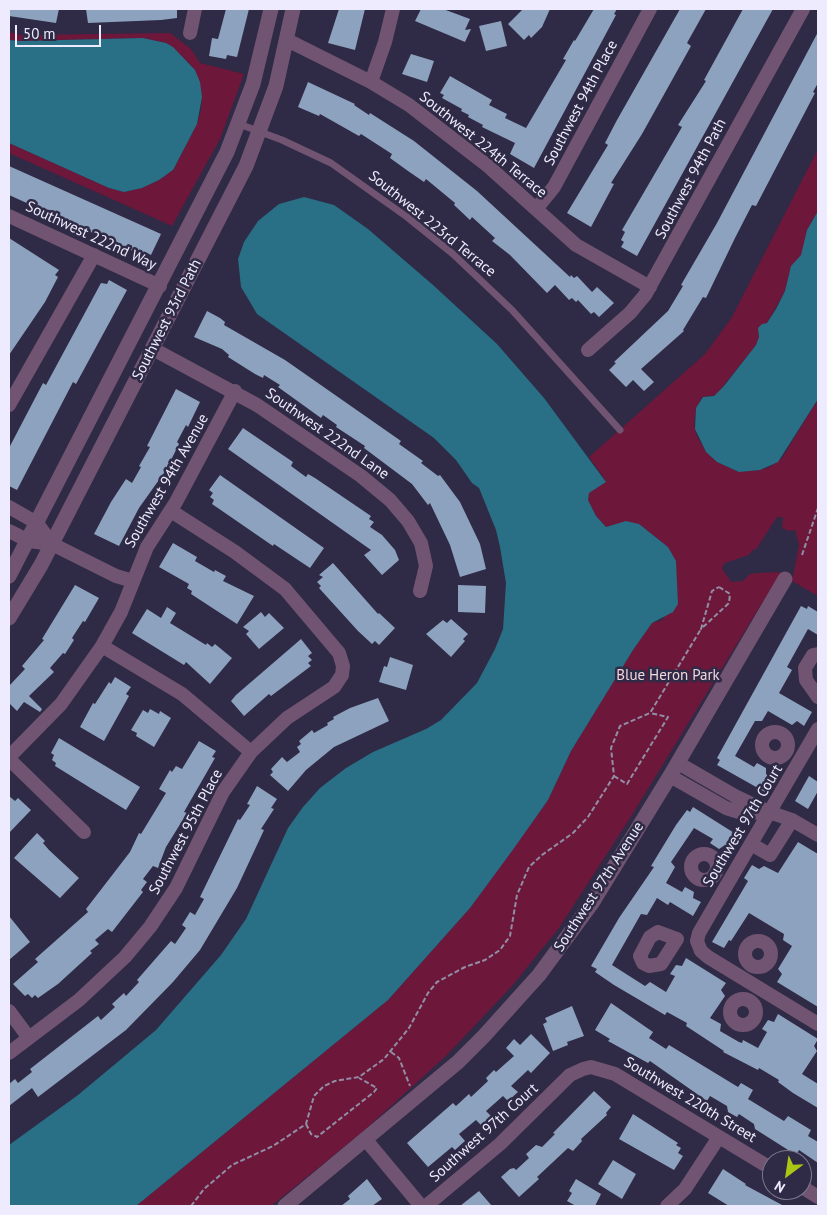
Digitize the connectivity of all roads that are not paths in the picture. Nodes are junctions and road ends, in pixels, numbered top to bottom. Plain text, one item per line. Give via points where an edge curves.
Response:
1 (195, 9) edge
2 (271, 9) edge
3 (293, 9) edge
4 (393, 9) edge
5 (650, 9) edge
6 (803, 9) edge
7 (190, 33) dead end
8 (287, 40) junction
9 (371, 82) junction
10 (240, 124) junction
11 (260, 132) junction
12 (536, 209) junction
13 (9, 216) edge
14 (94, 255) junction
15 (160, 286) junction
16 (650, 287) junction
17 (153, 348) junction
18 (588, 350) dead end
19 (13, 385) edge
20 (235, 391) junction
21 (9, 406) edge
22 (620, 430) dead end
23 (9, 507) edge
24 (171, 511) junction
25 (37, 524) junction
26 (9, 531) edge
27 (28, 541) junction
28 (52, 544) junction
29 (9, 576) edge
30 (785, 579) dead end
31 (132, 581) junction
32 (420, 591) dead end
33 (9, 618) edge
34 (102, 646) junction
35 (818, 654) edge
36 (818, 697) edge
37 (818, 729) edge
38 (251, 752) junction
39 (786, 753) dead end
40 (9, 758) edge
41 (800, 762) junction
42 (678, 763) junction
43 (670, 776) junction
44 (769, 812) junction
45 (792, 820) junction
46 (84, 832) dead end
47 (817, 832) edge
48 (751, 844) junction
49 (714, 875) dead end
50 (728, 883) junction
51 (677, 939) dead end
52 (697, 941) junction
53 (751, 965) dead end
54 (743, 978) junction
55 (759, 987) junction
56 (750, 1001) dead end
57 (9, 1011) edge
58 (818, 1024) edge
59 (29, 1038) junction
60 (9, 1053) edge
61 (588, 1068) joint
62 (720, 1137) junction
63 (366, 1140) junction
64 (762, 1162) edge
65 (286, 1206) edge
66 (421, 1206) edge
67 (426, 1206) edge
68 (667, 1206) edge

1 - 7 street
2 - 10 street, Southwest 93rd Path
3 - 8 street, Southwest 93rd Path
4 - 9 street
5 - 12 street, Southwest 94th Place via 554,187
6 - 16 street, Southwest 94th Path
8 - 9 street, Southwest 224th Terrace
8 - 11 street, Southwest 93rd Path
9 - 12 street, Southwest 224th Terrace via 409,105 468,150
10 - 11 lane, Southwest 223rd Terrace
10 - 15 street, Southwest 93rd Path
11 - 17 street, Southwest 93rd Path via 237,185
11 - 22 lane, Southwest 223rd Terrace via 321,158 351,176 453,254 533,332
12 - 16 street, Southwest 224th Terrace via 582,250
13 - 14 street, Southwest 222nd Way
14 - 15 street, Southwest 222nd Way
14 - 19 street
15 - 25 street, Southwest 93rd Path
16 - 18 street, Southwest 94th Path via 630,313
17 - 20 street, Southwest 222nd Lane
17 - 28 street, Southwest 93rd Path
19 - 21 street
20 - 24 street, Southwest 94th Avenue
20 - 32 street, Southwest 222nd Lane via 361,476 400,510 425,554 426,566
23 - 25 street
24 - 31 street, Southwest 94th Avenue via 152,537
24 - 38 street, Southwest 95th Place via 278,582 335,647 343,666 336,685 287,718
25 - 27 street, Southwest 93rd Path
25 - 28 street
26 - 27 street
27 - 28 street
27 - 29 street, Southwest 93rd Path
28 - 31 street
28 - 33 street, Southwest 93rd Path
30 - 42 street, Southwest 97th Avenue
31 - 34 street, Southwest 94th Avenue via 121,612
34 - 38 street via 182,694
34 - 40 street, Southwest 94th Avenue via 61,704
35 - 36 street via 813,655 805,668 806,680
37 - 41 street, Southwest 97th Court
38 - 59 street, Southwest 95th Place via 223,792 176,888 145,933 100,981
39 - 41 street
40 - 46 street
41 - 44 street, Southwest 97th Court
42 - 43 street, Southwest 97th Avenue
42 - 44 street
43 - 44 street via 726,808 742,813
43 - 63 street, Southwest 97th Avenue via 592,903 560,948 484,1036
44 - 45 street
44 - 48 street, Southwest 97th Court
45 - 47 street
45 - 48 street via 770,855
48 - 50 street, Southwest 97th Court
49 - 50 street
50 - 52 street, Southwest 97th Court
51 - 52 street
52 - 54 street via 704,954
53 - 54 street
54 - 55 street
55 - 56 street
55 - 58 street
57 - 59 street
59 - 60 street, Southwest 95th Place
61 - 62 street, Southwest 220th Street via 615,1074
61 - 67 street, Southwest 97th Court via 570,1075 506,1139
62 - 64 street, Southwest 220th Street
62 - 68 street via 685,1189
63 - 65 street, Southwest 97th Avenue
63 - 66 street

